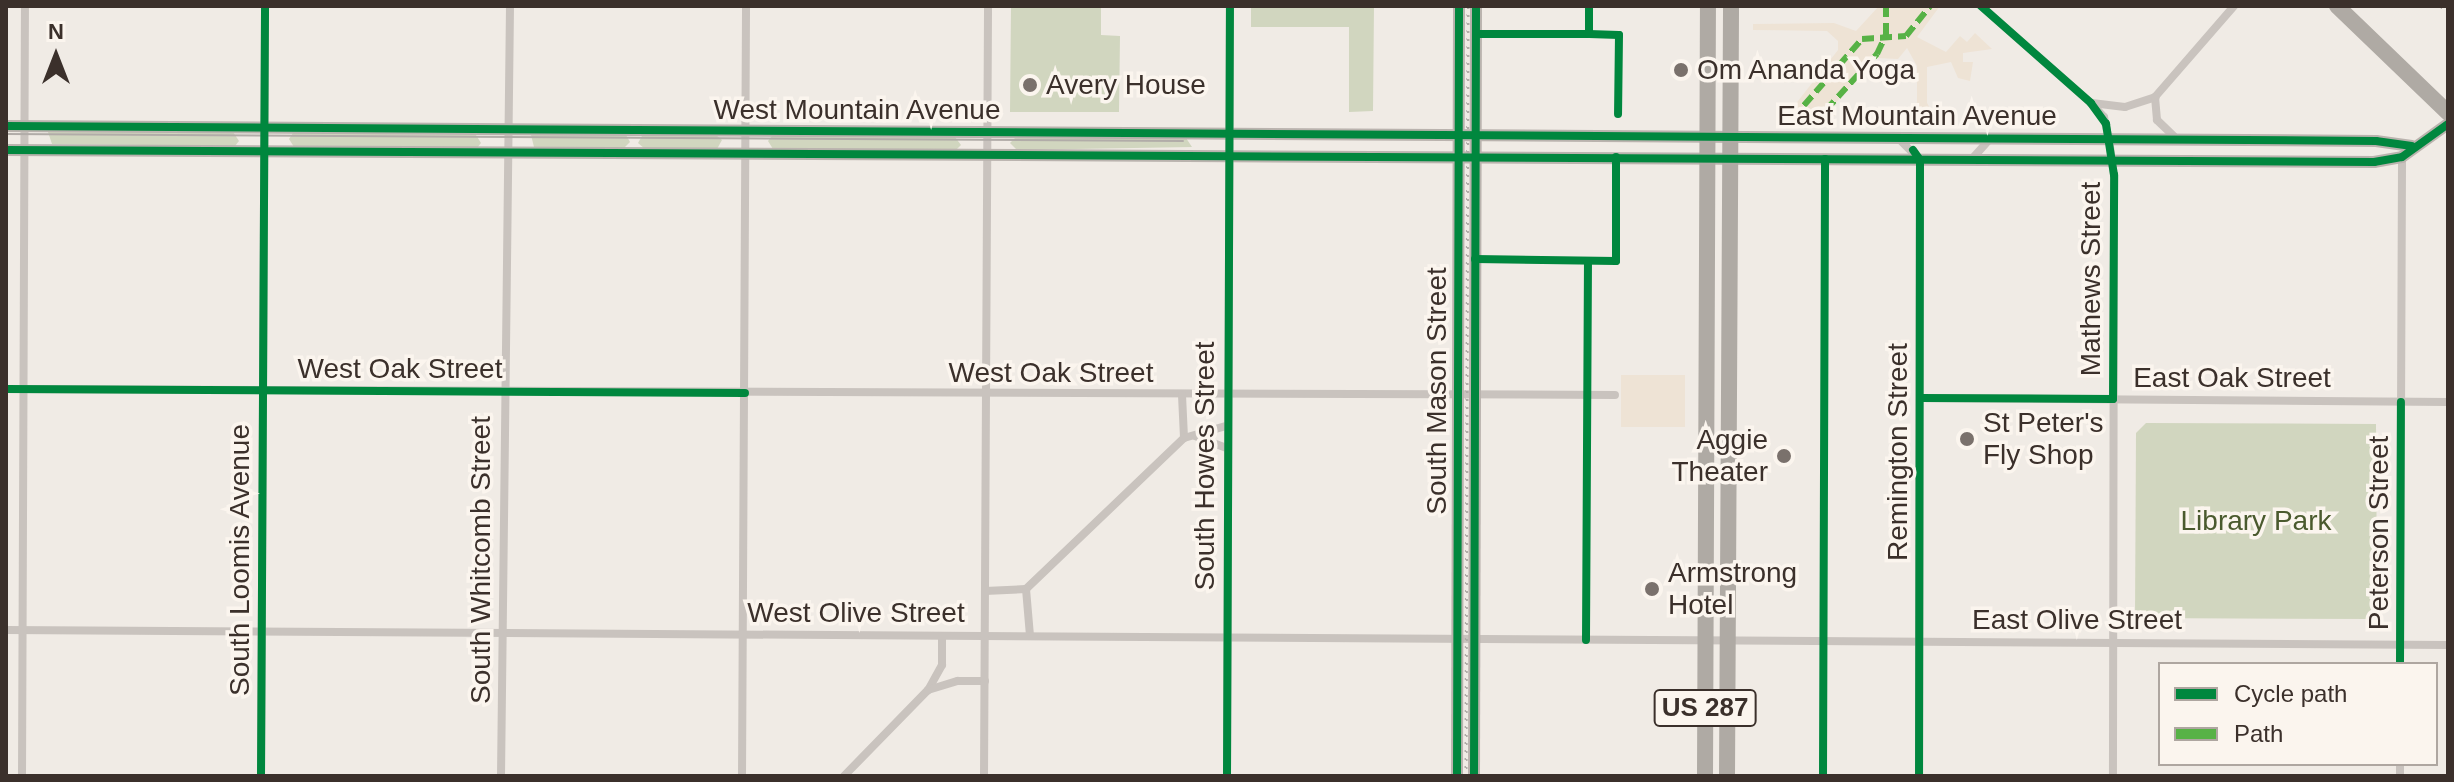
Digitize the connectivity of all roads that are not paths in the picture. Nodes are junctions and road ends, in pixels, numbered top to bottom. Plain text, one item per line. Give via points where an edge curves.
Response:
1 (25, 6) edge
2 (265, 6) edge
3 (510, 6) edge
4 (746, 6) edge
5 (988, 6) edge
6 (1230, 6) edge
7 (1459, 6) edge
8 (1476, 6) edge
9 (1708, 6) edge
10 (1731, 6) edge
11 (1981, 6) edge
12 (2234, 6) edge
13 (2337, 6) edge
14 (2155, 97) junction
15 (2091, 103) junction
16 (2448, 113) edge
17 (2448, 124) edge
18 (6, 126) edge
19 (25, 126) junction
20 (264, 129) junction
21 (507, 129) junction
22 (745, 131) junction
23 (987, 133) junction
24 (1229, 134) junction
25 (1459, 134) junction
26 (1475, 134) junction
27 (1708, 137) junction
28 (1732, 137) junction
29 (1897, 138) junction
30 (1990, 138) junction
31 (2109, 140) junction
32 (2178, 140) junction
33 (2412, 146) junction
34 (6, 150) edge
35 (25, 151) junction
36 (264, 151) junction
37 (508, 153) junction
38 (746, 154) junction
39 (988, 155) junction
40 (1229, 156) junction
41 (1459, 157) junction
42 (1476, 157) junction
43 (2402, 157) junction
44 (1707, 158) junction
45 (1732, 158) junction
46 (1920, 160) junction
47 (1971, 160) junction
48 (2113, 160) junction
49 (6, 389) edge
50 (21, 389) junction
51 (263, 391) junction
52 (504, 391) junction
53 (745, 393) junction
54 (986, 394) junction
55 (1182, 395) junction
56 (1227, 395) junction
57 (1475, 395) junction
58 (1615, 395) dead end
59 (1459, 396) junction
60 (1920, 398) junction
61 (2113, 399) junction
62 (2401, 402) junction
63 (2448, 402) edge
64 (1226, 426) junction
65 (1195, 435) junction
66 (1184, 438) junction
67 (1226, 448) junction
68 (1026, 589) junction
69 (985, 591) junction
70 (6, 630) edge
71 (23, 630) junction
72 (261, 631) junction
73 (502, 633) junction
74 (743, 634) junction
75 (942, 636) junction
76 (985, 636) junction
77 (1030, 636) junction
78 (1227, 637) junction
79 (1458, 638) junction
80 (1474, 638) junction
81 (1705, 640) junction
82 (1728, 640) junction
83 (1920, 641) junction
84 (2113, 643) junction
85 (2400, 645) junction
86 (2448, 645) edge
87 (2400, 662) edge
88 (985, 681) junction
89 (928, 690) junction
90 (22, 776) edge
91 (261, 776) edge
92 (501, 776) edge
93 (742, 776) edge
94 (844, 776) edge
95 (984, 776) edge
96 (1227, 776) edge
97 (1457, 776) edge
98 (1474, 776) edge
99 (1705, 776) edge
100 (1727, 776) edge
101 (1919, 776) edge
102 (2113, 776) edge

1 - 19 street
2 - 20 street, South Loomis Avenue
3 - 21 street, South Whitcomb Street
4 - 22 street
5 - 23 street
6 - 24 street, South Howes Street
7 - 25 street, South Mason Street
8 - 26 street, South Mason Street
9 - 27 highway, US 287
10 - 28 highway, US 287
11 - 15 street
12 - 14 street
13 - 16 highway
14 - 15 street via 2135,106
14 - 32 street via 2157,120
15 - 31 street, Mathews Street via 2104,117
17 - 33 street
18 - 19 street, West Mountain Avenue
19 - 20 street, West Mountain Avenue
19 - 35 street
20 - 21 street, West Mountain Avenue
20 - 36 street, South Loomis Avenue
21 - 22 street, West Mountain Avenue
21 - 37 street, South Whitcomb Street
22 - 23 street, West Mountain Avenue
22 - 38 street
23 - 24 street, West Mountain Avenue
23 - 39 street
24 - 25 street, West Mountain Avenue
24 - 40 street, South Howes Street
25 - 26 street, West Mountain Avenue
25 - 41 street, South Mason Street
26 - 27 street, West Mountain Avenue
26 - 42 street, South Mason Street
27 - 28 street, East Mountain Avenue
27 - 44 highway, US 287
28 - 29 street, East Mountain Avenue
28 - 45 highway, US 287
29 - 30 street, East Mountain Avenue
29 - 46 street
30 - 31 street, East Mountain Avenue
30 - 47 street
31 - 32 street, East Mountain Avenue
31 - 48 street, Mathews Street
32 - 33 street, East Mountain Avenue via 2389,141
33 - 43 street
34 - 35 street, West Mountain Avenue
35 - 36 street, West Mountain Avenue
35 - 50 street
36 - 37 street, West Mountain Avenue
36 - 51 street, South Loomis Avenue
37 - 38 street, West Mountain Avenue
37 - 52 street, South Whitcomb Street
38 - 39 street, West Mountain Avenue
38 - 53 street
39 - 40 street, West Mountain Avenue
39 - 54 street
40 - 41 street, West Mountain Avenue
40 - 56 street, South Howes Street
41 - 42 street, West Mountain Avenue
41 - 59 street, South Mason Street
42 - 44 street, West Mountain Avenue
42 - 57 street, South Mason Street
43 - 48 street, East Mountain Avenue via 2374,162
43 - 62 street, Peterson Street
44 - 45 street, East Mountain Avenue
44 - 81 highway, US 287
45 - 46 street, East Mountain Avenue
45 - 82 highway, US 287
46 - 47 street, East Mountain Avenue
46 - 60 street, Remington Street
47 - 48 street, East Mountain Avenue
48 - 61 street, Mathews Street
49 - 50 street, West Oak Street
50 - 51 street, West Oak Street
50 - 71 street
51 - 52 street, West Oak Street
51 - 72 street, South Loomis Avenue
52 - 53 street, West Oak Street
52 - 73 street, South Whitcomb Street
53 - 54 street, West Oak Street
53 - 74 street
54 - 55 street, West Oak Street
54 - 69 street
55 - 56 street, West Oak Street
55 - 66 street
56 - 59 street, West Oak Street
56 - 64 street, South Howes Street
57 - 58 street, West Oak Street
57 - 59 street, West Oak Street
57 - 80 street, South Mason Street
59 - 79 street, South Mason Street
60 - 61 street, East Oak Street
60 - 83 street, Remington Street
61 - 62 street, East Oak Street
61 - 84 street, Mathews Street
62 - 63 street, East Oak Street
62 - 85 street, Peterson Street
64 - 65 street
64 - 67 street, South Howes Street
65 - 66 street
65 - 67 street
66 - 68 street
67 - 78 street, South Howes Street
68 - 69 street
68 - 77 street
69 - 76 street
70 - 71 street, West Olive Street
71 - 72 street, West Olive Street
71 - 90 street
72 - 73 street, West Olive Street
72 - 91 street, South Loomis Avenue
73 - 74 street, West Olive Street
73 - 92 street, South Whitcomb Street
74 - 75 street, West Olive Street
74 - 93 street
75 - 76 street, West Olive Street
75 - 89 street via 942,665
76 - 77 street, West Olive Street
76 - 88 street
77 - 78 street, West Olive Street
78 - 79 street, West Olive Street
78 - 96 street, South Howes Street
79 - 80 street, West Olive Street
79 - 97 street, South Mason Street
80 - 81 street, West Olive Street
80 - 98 street, South Mason Street
81 - 82 street, East Olive Street
81 - 99 highway, US 287
82 - 83 street, East Olive Street
82 - 100 highway, US 287
83 - 84 street, East Olive Street
83 - 101 street, Remington Street
84 - 85 street, East Olive Street
84 - 102 street, Mathews Street
85 - 86 street, East Olive Street
85 - 87 street, Peterson Street
88 - 89 street via 958,681
88 - 95 street
89 - 94 street

